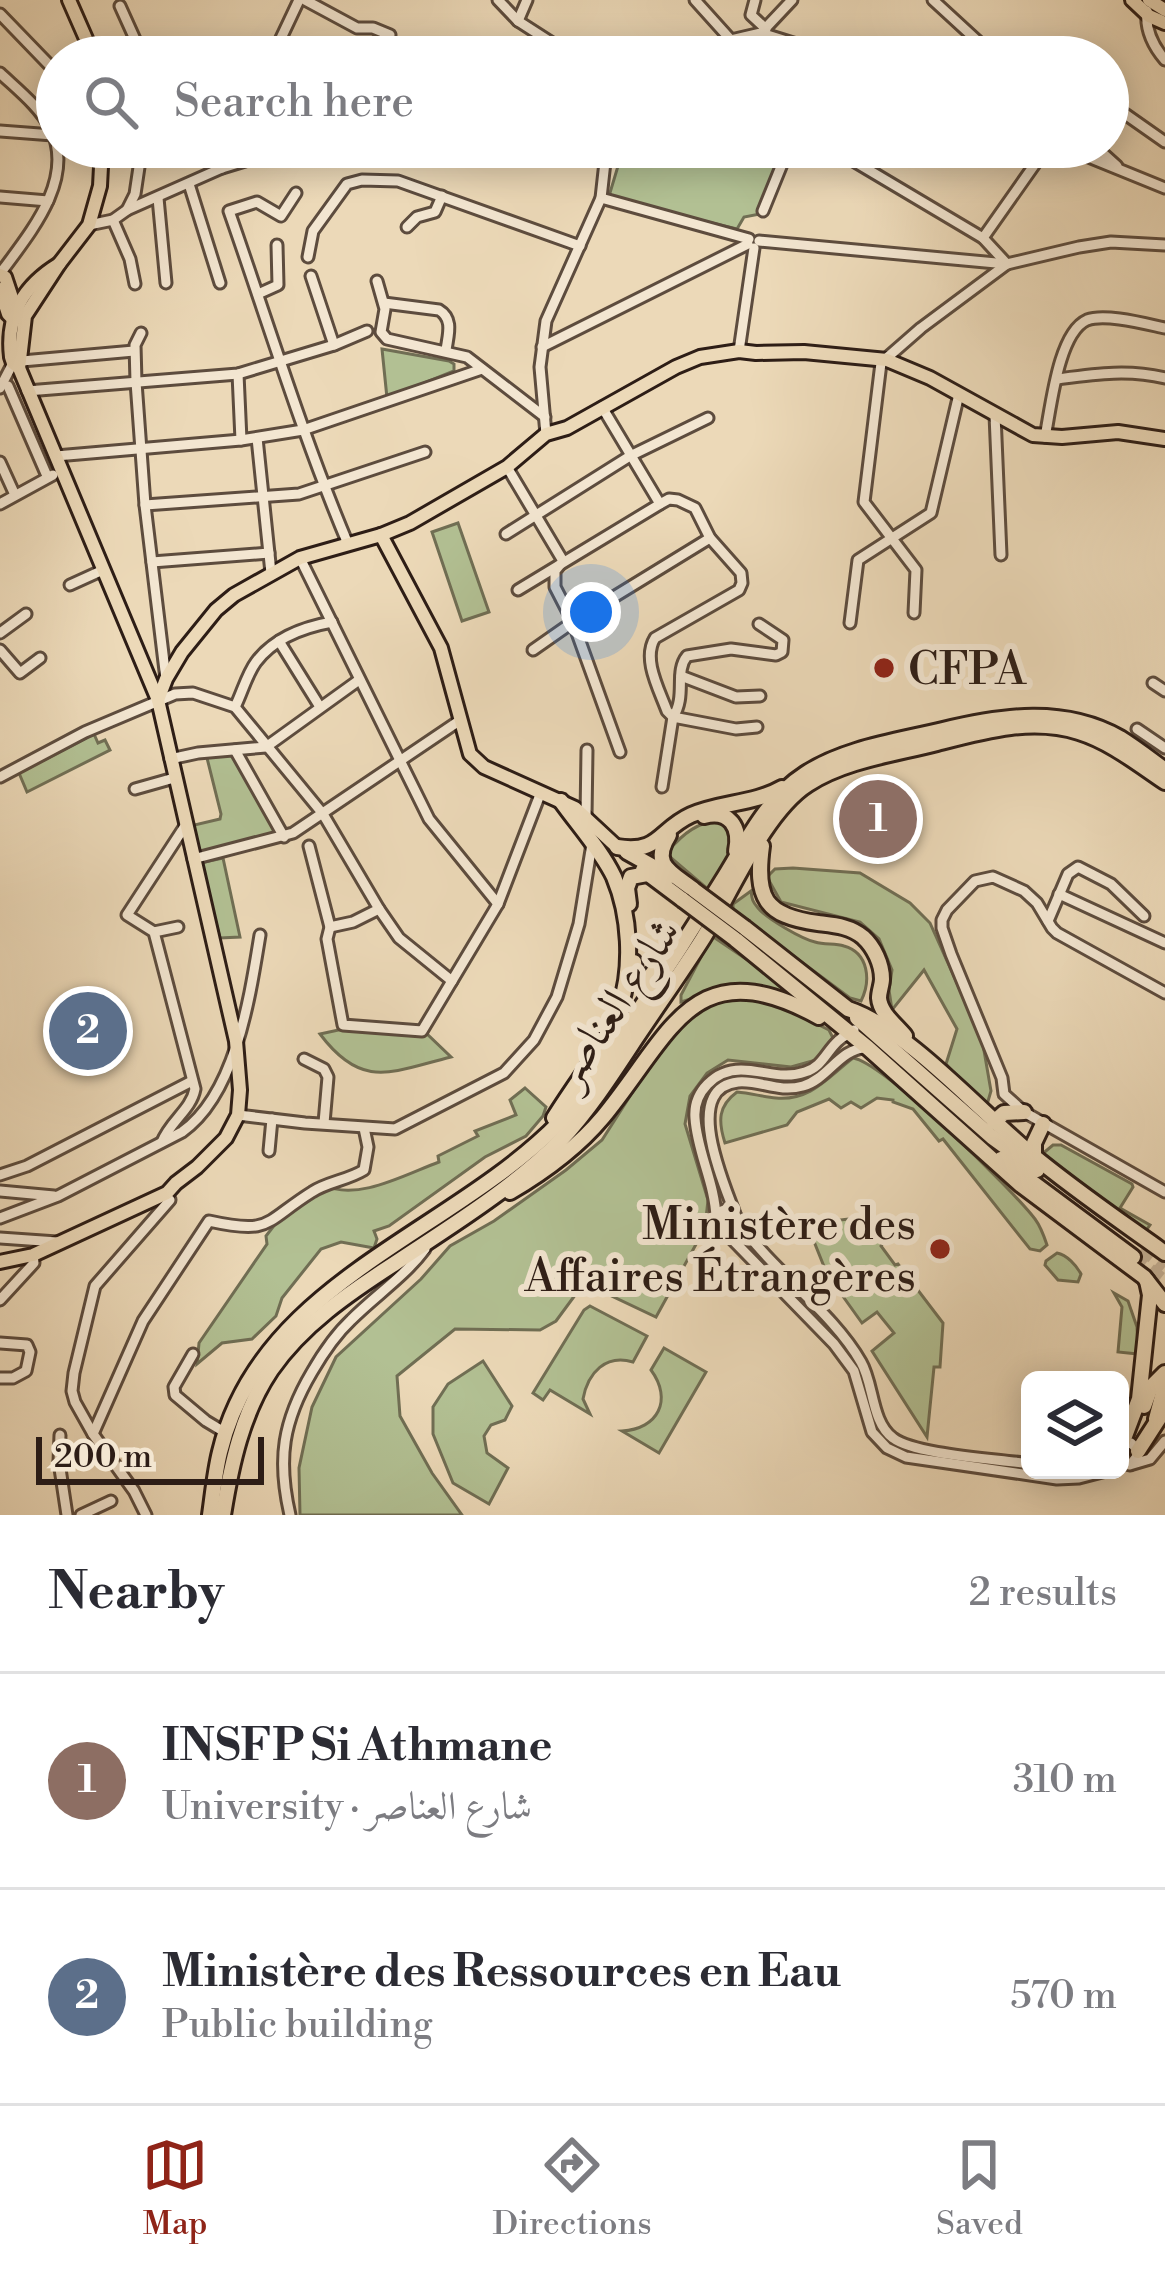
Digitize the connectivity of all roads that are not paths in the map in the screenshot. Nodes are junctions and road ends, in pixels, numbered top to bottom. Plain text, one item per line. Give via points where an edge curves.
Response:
1 (69, 0) edge
2 (302, 0) edge
3 (497, 0) edge
4 (527, 0) edge
5 (695, 0) edge
6 (755, 0) edge
7 (792, 0) edge
8 (934, 0) edge
9 (1132, 0) edge
10 (120, 6) dead end
11 (1157, 11) edge
12 (0, 14) edge
13 (518, 21) junction
14 (763, 31) junction
15 (85, 36) edge
16 (133, 36) edge
17 (283, 36) edge
18 (390, 36) edge
19 (541, 36) edge
20 (727, 36) edge
21 (745, 36) edge
22 (772, 36) edge
23 (973, 36) edge
24 (36, 52) edge
25 (1165, 60) edge
26 (2, 76) edge
27 (36, 109) edge
28 (1129, 117) edge
29 (0, 131) edge
30 (36, 134) edge
31 (1165, 142) edge
32 (56, 168) edge
33 (101, 168) edge
34 (139, 168) edge
35 (222, 168) edge
36 (604, 168) edge
37 (781, 168) edge
38 (869, 168) edge
39 (1032, 168) edge
40 (1113, 168) edge
41 (1119, 168) edge
42 (1125, 173) junction
43 (189, 184) junction
44 (1165, 188) edge
45 (296, 193) dead end
46 (442, 196) junction
47 (0, 197) edge
48 (158, 198) junction
49 (601, 198) junction
50 (48, 201) junction
51 (127, 210) junction
52 (764, 211) dead end
53 (113, 220) junction
54 (89, 225) junction
55 (406, 227) dead end
56 (983, 238) junction
57 (752, 243) junction
58 (277, 245) dead end
59 (580, 245) junction
60 (1165, 245) edge
61 (308, 256) dead end
62 (59, 264) junction
63 (1006, 264) junction
64 (310, 276) dead end
65 (1, 279) edge
66 (376, 281) dead end
67 (166, 283) dead end
68 (220, 283) dead end
69 (31, 284) junction
70 (135, 284) dead end
71 (258, 294) junction
72 (384, 303) junction
73 (19, 317) junction
74 (1165, 328) edge
75 (367, 331) dead end
76 (141, 333) dead end
77 (334, 345) junction
78 (542, 347) junction
79 (446, 350) junction
80 (134, 351) junction
81 (739, 351) junction
82 (886, 360) junction
83 (282, 362) junction
84 (482, 368) junction
85 (21, 373) junction
86 (238, 374) junction
87 (1165, 378) edge
88 (1057, 379) junction
89 (136, 382) junction
90 (3, 388) edge
91 (959, 394) junction
92 (602, 407) junction
93 (995, 415) junction
94 (545, 417) junction
95 (708, 418) dead end
96 (302, 430) junction
97 (546, 434) junction
98 (1045, 437) junction
99 (257, 438) junction
100 (1165, 439) edge
101 (241, 440) junction
102 (140, 447) junction
103 (425, 452) dead end
104 (56, 456) junction
105 (630, 456) junction
106 (0, 462) edge
107 (507, 467) junction
108 (64, 473) junction
109 (47, 476) junction
110 (324, 486) junction
111 (15, 495) junction
112 (264, 497) junction
113 (0, 504) edge
114 (660, 504) junction
115 (145, 505) junction
116 (536, 515) junction
117 (506, 534) dead end
118 (381, 535) junction
119 (710, 538) junction
120 (892, 538) junction
121 (348, 544) junction
122 (269, 553) junction
123 (1001, 555) dead end
124 (300, 558) junction
125 (563, 561) junction
126 (152, 562) junction
127 (103, 570) junction
128 (271, 573) junction
129 (70, 585) dead end
130 (518, 590) dead end
131 (914, 613) dead end
132 (26, 614) dead end
133 (332, 622) junction
134 (573, 622) junction
135 (850, 623) dead end
136 (759, 624) dead end
137 (0, 633) edge
138 (279, 641) junction
139 (0, 650) edge
140 (533, 650) dead end
141 (40, 658) dead end
142 (681, 676) junction
143 (166, 679) junction
144 (359, 680) junction
145 (1153, 683) dead end
146 (1165, 691) edge
147 (760, 696) dead end
148 (158, 700) junction
149 (236, 707) junction
150 (320, 707) junction
151 (673, 717) junction
152 (459, 721) junction
153 (757, 727) dead end
154 (1137, 729) dead end
155 (266, 746) junction
156 (1165, 748) edge
157 (235, 750) junction
158 (587, 750) dead end
159 (620, 752) dead end
160 (170, 759) junction
161 (400, 760) junction
162 (1165, 770) edge
163 (0, 777) edge
164 (175, 778) junction
165 (796, 781) junction
166 (1165, 782) edge
167 (662, 788) dead end
168 (135, 789) dead end
169 (551, 796) junction
170 (323, 814) junction
171 (586, 818) junction
172 (185, 826) junction
173 (763, 834) junction
174 (284, 837) junction
175 (592, 844) junction
176 (309, 846) dead end
177 (617, 847) junction
178 (193, 859) junction
179 (734, 861) junction
180 (647, 874) junction
181 (1059, 894) junction
182 (688, 895) junction
183 (498, 904) junction
184 (379, 909) junction
185 (1144, 916) dead end
186 (697, 921) junction
187 (1048, 921) junction
188 (178, 927) dead end
189 (330, 927) junction
190 (154, 932) junction
191 (740, 934) junction
192 (260, 935) dead end
193 (1165, 943) edge
194 (452, 981) junction
195 (1165, 993) edge
196 (848, 1009) junction
197 (863, 1024) junction
198 (850, 1034) junction
199 (236, 1042) junction
200 (868, 1048) junction
201 (923, 1057) junction
202 (304, 1059) dead end
203 (192, 1082) junction
204 (1004, 1094) junction
205 (945, 1095) junction
206 (1024, 1112) junction
207 (238, 1115) junction
208 (272, 1118) junction
209 (992, 1121) junction
210 (323, 1123) junction
211 (1042, 1124) junction
212 (364, 1127) junction
213 (162, 1142) junction
214 (538, 1143) junction
215 (269, 1151) dead end
216 (1034, 1157) junction
217 (0, 1175) edge
218 (0, 1191) edge
219 (1165, 1192) edge
220 (58, 1196) junction
221 (170, 1200) dead end
222 (475, 1209) junction
223 (736, 1217) junction
224 (0, 1218) edge
225 (716, 1218) junction
226 (725, 1232) junction
227 (434, 1237) junction
228 (0, 1238) edge
229 (63, 1242) junction
230 (1165, 1253) edge
231 (32, 1256) junction
232 (1141, 1260) junction
233 (0, 1262) edge
234 (1164, 1298) edge
235 (0, 1300) edge
236 (1148, 1313) junction
237 (0, 1343) edge
238 (193, 1354) dead end
239 (1165, 1373) edge
240 (0, 1378) edge
241 (1158, 1386) edge
242 (1165, 1409) edge
243 (226, 1433) junction
244 (93, 1434) junction
245 (60, 1435) dead end
246 (1161, 1435) edge
247 (1129, 1448) edge
248 (1129, 1450) edge
249 (1129, 1452) edge
250 (104, 1453) junction
251 (59, 1462) junction
252 (1021, 1463) edge
253 (1021, 1474) edge
254 (111, 1502) dead end
255 (68, 1515) edge
256 (81, 1515) edge
257 (146, 1515) edge
258 (210, 1515) edge
259 (223, 1515) edge
260 (290, 1515) edge

1 - 15 main road
2 - 17 street
2 - 18 street
3 - 13 street
4 - 13 street
5 - 20 street
6 - 14 street via 751,15
7 - 14 street
8 - 23 street
9 - 11 main road
10 - 16 street
11 - 25 street via 1147,28
12 - 24 street
13 - 19 street
14 - 21 street
14 - 22 street
26 - 27 street
28 - 31 street
29 - 30 street
32 - 50 street
33 - 54 main road
34 - 51 street
35 - 43 street
36 - 49 street
37 - 52 street
38 - 56 street
39 - 56 street
40 - 42 street
41 - 42 street
42 - 44 street
43 - 48 street
43 - 68 street
45 - 71 street via 281,216 257,202 229,211
46 - 55 street via 435,212
46 - 59 street
46 - 61 street via 398,181 346,184 313,231
47 - 50 street
48 - 51 street
48 - 67 street
49 - 57 street
49 - 59 street
50 - 65 street
51 - 53 street
53 - 54 street
53 - 70 street
54 - 62 main road
56 - 63 street
57 - 63 street
57 - 78 street
57 - 81 street
58 - 71 street via 278,285
59 - 78 street via 550,308
60 - 63 street via 1112,242
62 - 69 main road
62 - 73 main road
63 - 82 street
64 - 77 street
65 - 69 main road
65 - 73 main road
66 - 72 street
69 - 73 main road
71 - 83 street
72 - 79 street via 387,339
72 - 79 street via 444,313
73 - 85 main road
74 - 88 street via 1084,321
75 - 77 street
76 - 80 street
77 - 83 street
78 - 94 street
79 - 84 street
80 - 85 street
80 - 89 street
81 - 82 main road
81 - 92 main road via 700,357
82 - 91 main road
82 - 120 street via 864,502
83 - 86 street
83 - 96 street
84 - 94 street
84 - 96 street
85 - 89 street
85 - 90 street
85 - 90 street
85 - 104 main road
86 - 89 street
86 - 101 street
87 - 88 street via 1113,371
88 - 98 street
89 - 102 street
90 - 109 street
91 - 93 main road
91 - 120 street via 931,513
92 - 97 main road
92 - 105 street
93 - 98 main road
93 - 123 street
94 - 97 street
95 - 105 street
96 - 99 street
96 - 110 street
97 - 107 main road
98 - 100 main road via 1118,432
99 - 101 street
99 - 112 street
101 - 102 street
102 - 104 street
102 - 115 street
103 - 110 street
104 - 108 main road
105 - 114 street
105 - 116 street
106 - 111 street
107 - 116 street
107 - 118 main road
108 - 109 street
108 - 127 main road
109 - 111 street
110 - 112 street
110 - 121 street
111 - 113 street
112 - 115 street
112 - 122 street
114 - 119 street via 678,500 694,508
114 - 125 street
115 - 126 street
116 - 117 street
116 - 125 street
118 - 121 main road
118 - 152 main road via 441,648
119 - 134 street
119 - 151 street via 742,583 650,645
120 - 131 street via 916,570
120 - 135 street via 858,560
121 - 124 main road
122 - 126 street
122 - 128 street
124 - 128 main road
124 - 133 street
125 - 130 street
125 - 134 street via 555,587
126 - 143 street
127 - 129 street
127 - 148 main road
128 - 143 main road via 216,610
132 - 137 street
133 - 138 street
133 - 144 street
134 - 140 street
134 - 159 street
136 - 142 street via 783,640 782,652 699,652 682,661
138 - 149 street via 255,663
138 - 150 street
139 - 141 street via 20,673
142 - 147 street via 736,697
142 - 151 street
143 - 148 main road
144 - 150 street
144 - 161 street
145 - 146 street
148 - 149 street via 193,693
148 - 160 main road
148 - 163 street
149 - 155 street
150 - 155 street
151 - 153 street
151 - 167 street
152 - 161 street
152 - 169 main road via 470,754 484,767
154 - 156 street
155 - 157 street
155 - 170 street
157 - 160 street
157 - 174 street
158 - 171 street
160 - 164 main road
161 - 170 street
161 - 183 street via 438,834
162 - 165 highway via 1096,727 1027,716 859,751
164 - 168 street
164 - 172 main road
165 - 177 highway via 687,816 649,846
165 - 179 highway
166 - 173 highway, شارع العناصر via 1080,732 985,730 840,768 806,785
169 - 171 main road
169 - 175 highway
169 - 183 street
170 - 174 street
170 - 184 street
171 - 177 main road
172 - 178 main road
172 - 190 street via 127,915
173 - 201 highway via 758,887 793,919 844,926 862,937 877,955 878,1001
173 - 222 highway, شارع العناصر via 596,1096 561,1140
174 - 178 street
175 - 212 street via 573,943 534,1040 504,1073 395,1129
175 - 214 highway via 613,876 626,925 626,984 612,1024
176 - 189 street
177 - 180 highway
177 - 182 highway
178 - 199 main road
179 - 182 highway via 739,837 727,816 699,817 669,835 660,860
179 - 186 highway
180 - 182 highway
180 - 186 highway via 627,888 636,981 648,980
181 - 185 street via 1070,870 1083,868
181 - 187 street
181 - 193 street
182 - 191 highway, bridge
183 - 194 street
184 - 189 street
184 - 194 street via 399,938
186 - 214 highway via 589,1086
187 - 195 street
187 - 204 street via 1024,891 993,877 975,881 942,920
188 - 190 street
189 - 194 street via 343,1025 422,1031
190 - 203 street
191 - 196 highway
191 - 198 highway
192 - 199 street
196 - 197 highway
196 - 201 highway
197 - 198 street
197 - 205 highway
198 - 200 highway
198 - 222 highway via 765,993 705,998 656,1042 579,1141 526,1183
198 - 225 street via 802,1074 733,1071 699,1094 695,1118
199 - 207 main road
199 - 213 street via 199,1118
200 - 223 street via 852,1050 818,1081 796,1088 734,1082 716,1092 709,1129
200 - 232 highway via 1021,1185
201 - 205 highway
201 - 209 highway
202 - 210 street via 328,1077
203 - 213 street via 192,1100
203 - 217 street
204 - 206 street
204 - 209 highway
205 - 232 highway
206 - 209 highway
206 - 211 street
207 - 208 street
207 - 229 main road via 226,1138 167,1193
208 - 210 street
208 - 215 street
209 - 216 highway
210 - 212 street
211 - 216 highway
211 - 219 street
212 - 244 street via 364,1170 315,1189 261,1227 209,1221 143,1322
213 - 220 street
214 - 243 highway via 311,1306 252,1377
216 - 232 highway
218 - 220 street
220 - 224 street
221 - 244 street via 95,1286 72,1391
222 - 227 highway, شارع العناصر
223 - 225 street via 726,1210
223 - 226 street
223 - 252 street via 858,1356 892,1438
225 - 226 street
226 - 253 street via 845,1358 872,1432 886,1448
227 - 259 highway, شارع العناصر via 319,1318 271,1371 236,1449
227 - 260 street via 404,1276 341,1330 304,1385 283,1449
228 - 229 street
229 - 231 main road
230 - 232 highway
231 - 233 main road
231 - 235 street
232 - 234 highway
232 - 236 highway
234 - 236 highway
236 - 247 highway
237 - 240 street via 30,1352 26,1371
238 - 243 street via 175,1395
239 - 241 highway
241 - 246 highway
241 - 248 highway
242 - 246 highway
243 - 258 highway
244 - 250 street
245 - 251 street
246 - 249 highway
250 - 251 street
250 - 257 street
251 - 255 street
254 - 256 street

